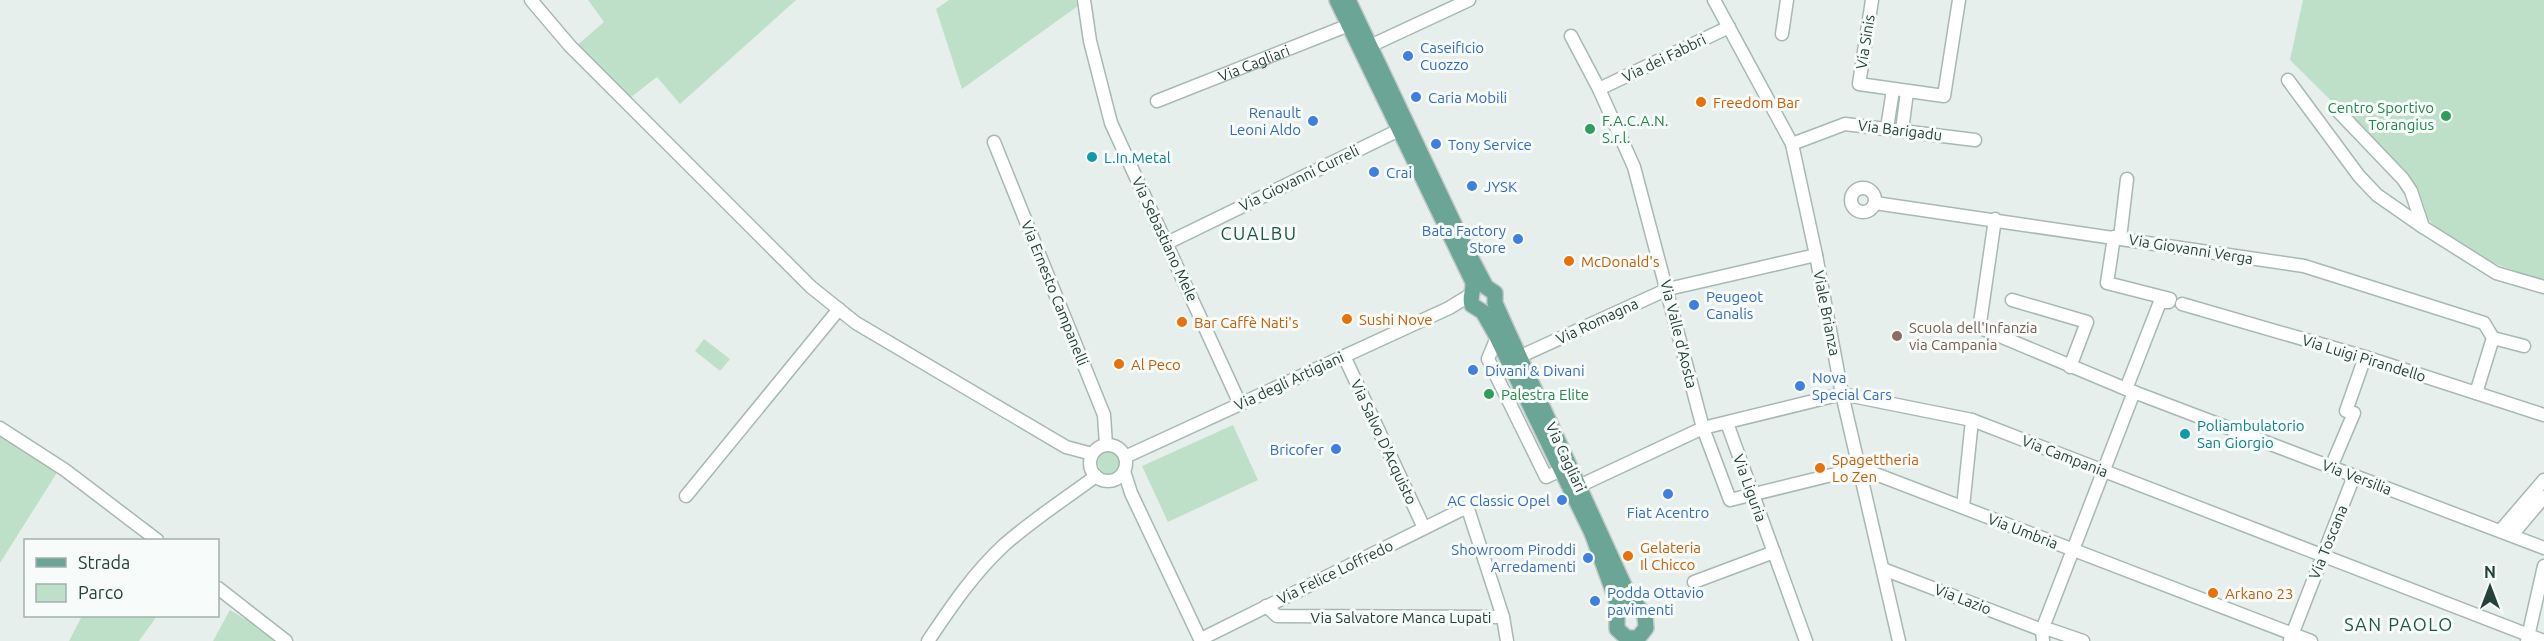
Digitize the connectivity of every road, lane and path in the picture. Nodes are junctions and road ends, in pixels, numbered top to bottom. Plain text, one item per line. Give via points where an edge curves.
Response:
1 (531, 0) edge
2 (1084, 0) edge
3 (1337, 0) edge
4 (1348, 0) edge
5 (1469, 0) edge
6 (1714, 0) edge
7 (1787, 0) edge
8 (1872, 0) edge
9 (1959, 0) edge
10 (1349, 25) junction
11 (1729, 27) junction
12 (1782, 34) dead end
13 (1571, 36) dead end
14 (1370, 46) junction
15 (2288, 80) dead end
16 (1599, 89) junction
17 (1893, 90) junction
18 (1907, 92) junction
19 (1157, 102) dead end
20 (1887, 128) junction
21 (2324, 129) junction
22 (1399, 130) junction
23 (1902, 130) junction
24 (1975, 140) dead end
25 (994, 142) dead end
26 (1792, 144) junction
27 (2127, 179) dead end
28 (1875, 203) dead end
29 (1995, 219) junction
30 (2423, 227) junction
31 (2117, 238) junction
32 (1167, 243) junction
33 (1816, 255) junction
34 (2544, 287) edge
35 (1668, 289) junction
36 (1477, 290) junction
37 (2012, 300) dead end
38 (2174, 302) junction
39 (1453, 306) junction
40 (1485, 308) junction
41 (839, 309) junction
42 (2493, 338) junction
43 (2524, 346) dead end
44 (1344, 356) junction
45 (1519, 357) junction
46 (2365, 357) junction
47 (2070, 367) junction
48 (2130, 390) junction
49 (2476, 393) junction
50 (1842, 394) junction
51 (1240, 404) junction
52 (2544, 415) edge
53 (1972, 420) junction
54 (1726, 423) junction
55 (0, 428) edge
56 (1703, 428) junction
57 (1106, 445) junction
58 (1092, 454) junction
59 (1125, 457) junction
60 (2331, 467) junction
61 (1860, 468) junction
62 (2102, 470) junction
63 (1124, 471) junction
64 (1096, 476) junction
65 (2354, 476) junction
66 (1112, 480) junction
67 (2544, 480) edge
68 (1579, 486) junction
69 (1131, 493) junction
70 (1753, 495) junction
71 (686, 496) dead end
72 (2544, 498) edge
73 (1963, 507) junction
74 (1424, 528) junction
75 (2507, 532) junction
76 (156, 539) edge
77 (2544, 548) edge
78 (2072, 550) junction
79 (1774, 552) junction
80 (2322, 555) junction
81 (2544, 566) edge
82 (1883, 569) junction
83 (1694, 582) dead end
84 (219, 589) edge
85 (1266, 606) junction
86 (1638, 610) junction
87 (1503, 617) junction
88 (1617, 618) junction
89 (2043, 635) edge
90 (2291, 637) edge
91 (2528, 638) edge
92 (1622, 639) edge
93 (1642, 639) edge
94 (1201, 640) edge
95 (286, 641) edge
96 (928, 641) edge
97 (1507, 641) edge
98 (1806, 641) edge
99 (1899, 641) edge
100 (2083, 641) edge
101 (2311, 641) edge
102 (2544, 641) edge

1 - 41 street via 578,55 811,287
2 - 32 street, Via Sebastiano Mele via 1111,123
3 - 10 main road, Via Cagliari
4 - 14 main road, Via Cagliari
5 - 14 street
6 - 11 street, Viale Brianza
7 - 12 street
8 - 17 street, Via Sinis via 1859,84
9 - 18 street via 1944,96
10 - 19 street, Via Cagliari
10 - 22 main road, Via Cagliari
11 - 16 street, Via dei Fabbri
11 - 26 street, Viale Brianza
13 - 16 street, Via Valle d'Aosta
14 - 36 main road, Via Cagliari via 1464,245
15 - 21 street
16 - 35 street, Via Valle d'Aosta via 1634,167
17 - 18 street
17 - 20 street
18 - 23 street
20 - 23 street, Via Barigadu
20 - 26 street, Via Barigadu via 1845,124
21 - 30 street via 2377,195
21 - 30 street via 2340,113 2403,179
22 - 32 street, Via Giovanni Curreli
22 - 36 main road, Via Cagliari
23 - 24 street, Via Barigadu
25 - 57 street, Via Ernesto Campanelli via 1104,415
26 - 33 street, Viale Brianza
27 - 31 street
28 - 29 street, Via Giovanni Verga
29 - 31 street, Via Giovanni Verga
29 - 47 street, Via Versilia via 1981,327
30 - 34 street via 2496,273
31 - 38 street, Via Luigi Pirandello via 2107,283
31 - 42 street, Via Giovanni Verga via 2304,266 2484,323
32 - 51 street, Via Sebastiano Mele
33 - 35 street, Via Romagna
33 - 50 street, Viale Brianza
35 - 45 street, Via Romagna
35 - 56 street, Via Valle d'Aosta
36 - 39 street, Via degli Artigiani
36 - 40 main road, Via Cagliari via 1471,303
36 - 40 main road, Via Cagliari via 1495,293
37 - 47 street via 2087,322
38 - 46 street, Via Luigi Pirandello
38 - 48 street via 2160,302
39 - 40 street
39 - 44 street, Via degli Artigiani
40 - 45 main road, Via Cagliari
40 - 88 main road, Via Cagliari via 1605,566 1617,602
41 - 58 street via 856,323 1066,447
41 - 71 street
42 - 43 street, Via Giovanni Verga
42 - 49 street
44 - 51 street, Via degli Artigiani
44 - 74 street, Via Salvo D'Acquisto
45 - 68 main road, Via Cagliari
46 - 49 street, Via Luigi Pirandello
46 - 60 street via 2346,411 2354,413
47 - 48 street, Via Versilia
48 - 60 street, Via Versilia
48 - 62 street
49 - 52 street, Via Luigi Pirandello
50 - 53 street, Via Campania
50 - 54 street, Via Campania
50 - 61 street, Viale Brianza
51 - 59 street, Via degli Artigiani
53 - 62 street, Via Campania
53 - 73 street
54 - 56 street, Via Campania
54 - 70 street, Via Liguria
55 - 76 street
56 - 68 street, Via Campania
56 - 70 street, Via Valle d'Aosta via 1730,500
57 - 58 street
57 - 59 street via 1118,447
58 - 64 street via 1090,466
59 - 63 street
60 - 65 street, Via Versilia
61 - 70 street
61 - 73 street, Via Umbria
61 - 82 street, Viale Brianza
62 - 78 street
62 - 80 street, Via Campania
63 - 66 street
63 - 69 street
64 - 66 street
64 - 96 street via 1003,546 958,597
65 - 75 street, Via Versilia
65 - 80 street, Via Toscana
66 - 69 street
67 - 75 street
68 - 86 main road, Via Cagliari
69 - 94 street
70 - 79 street, Via Liguria
72 - 75 street
73 - 78 street, Via Umbria
74 - 85 street, Via Felice Loffredo
74 - 87 street, Via Felice Loffredo via 1461,510 1469,512
75 - 77 street, Via Versilia
78 - 89 street
78 - 90 street, Via Umbria
79 - 83 street
79 - 98 street, Via Liguria
80 - 90 street, Via Toscana
80 - 91 street, Via Campania
81 - 91 street
82 - 89 street, Via Lazio
82 - 99 street, Viale Brianza
84 - 95 street
85 - 87 street, Via Salvatore Manca Lupati via 1277,616
85 - 94 street, Via Felice Loffredo
86 - 88 main road via 1624,611
86 - 93 main road via 1647,624
87 - 97 street
88 - 92 main road
89 - 100 street, Via Lazio via 2051,630
90 - 101 street, Via Umbria
91 - 102 street, Via Campania
92 - 93 main road

